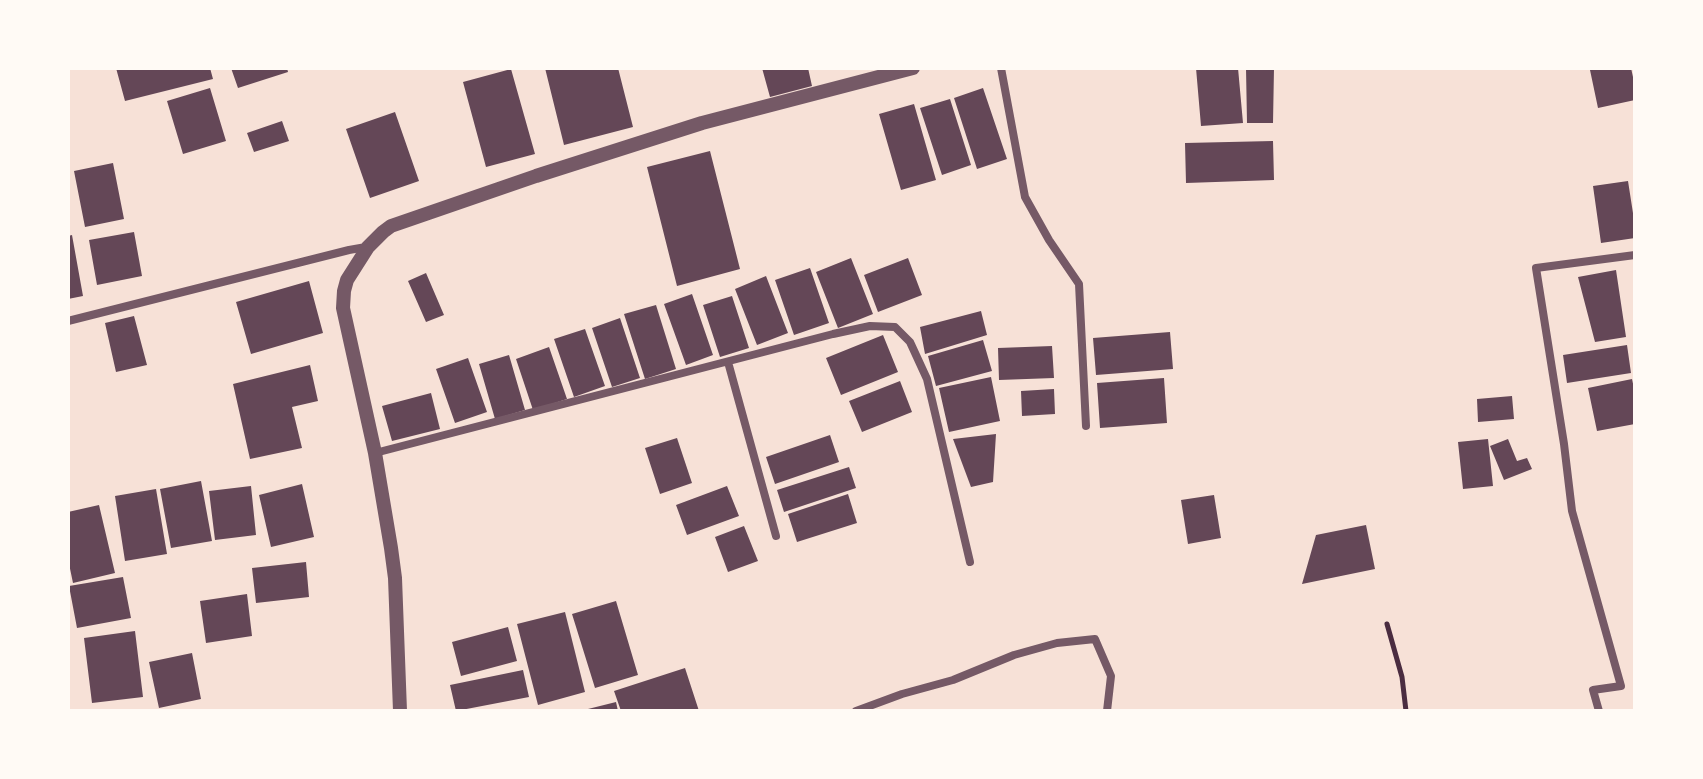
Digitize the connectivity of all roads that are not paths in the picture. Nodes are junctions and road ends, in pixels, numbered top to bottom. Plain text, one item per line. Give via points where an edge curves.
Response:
1 (913, 68) edge
2 (1001, 68) edge
3 (880, 72) edge
4 (368, 247) junction
5 (1635, 255) edge
6 (68, 321) edge
7 (728, 362) junction
8 (1086, 426) dead end
9 (375, 453) junction
10 (776, 536) dead end
11 (970, 562) dead end
12 (400, 711) edge
13 (856, 711) edge
14 (1107, 711) edge
15 (1599, 711) edge

1 - 3 street
2 - 8 street via 1025,197 1079,284
3 - 4 street via 536,176 391,226
4 - 6 street
4 - 9 street via 347,280 343,308
5 - 15 street via 1536,268 1572,511 1621,686 1593,690
7 - 9 street
7 - 10 street
7 - 11 street via 870,326 895,327 910,342 927,379
9 - 12 street via 395,578
13 - 14 street via 1014,655 1095,639 1111,676

